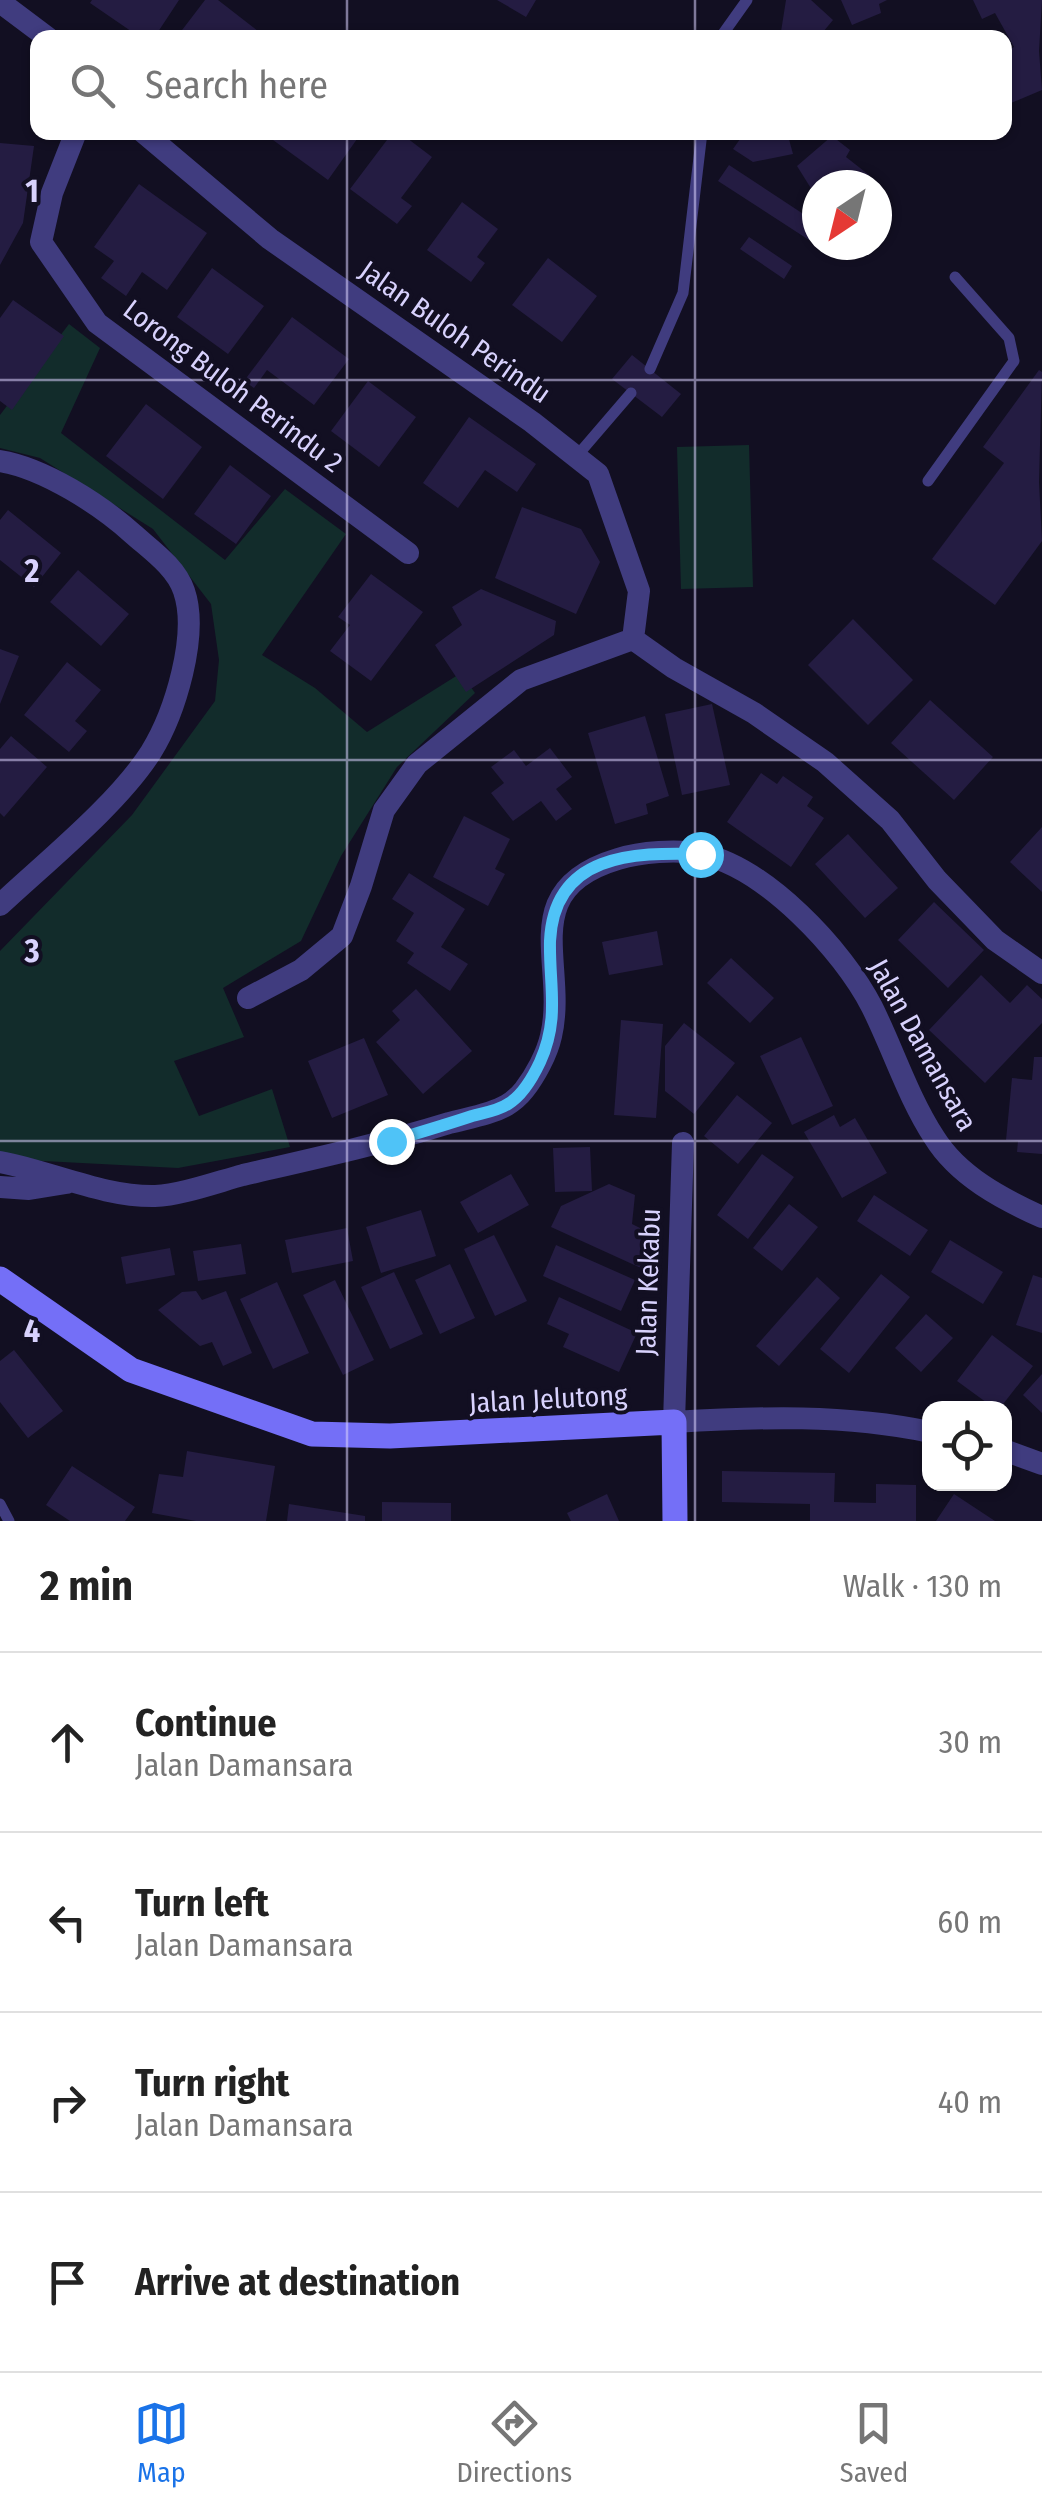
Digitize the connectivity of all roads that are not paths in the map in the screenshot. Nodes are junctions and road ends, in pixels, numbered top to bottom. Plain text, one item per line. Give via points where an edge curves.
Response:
1 (746, 0) edge
2 (0, 2) edge
3 (37, 30) edge
4 (725, 30) edge
5 (73, 140) edge
6 (152, 140) edge
7 (701, 140) edge
8 (954, 277) dead end
9 (650, 369) dead end
10 (631, 393) dead end
11 (576, 457) junction
12 (0, 461) edge
13 (928, 481) dead end
14 (408, 554) dead end
15 (632, 639) junction
16 (0, 905) edge
17 (1042, 973) edge
18 (248, 998) dead end
19 (683, 1143) dead end
20 (0, 1162) edge
21 (70, 1183) junction
22 (0, 1186) edge
23 (1042, 1217) edge
24 (0, 1258) edge
25 (0, 1279) edge
26 (177, 1386) junction
27 (674, 1422) junction
28 (922, 1430) edge
29 (1012, 1453) edge
30 (1042, 1464) edge
31 (0, 1504) edge
32 (9, 1521) edge
33 (675, 1521) edge

1 - 4 lane
2 - 3 street
5 - 14 street, Lorong Buloh Perindu 2 via 40,242 98,323
6 - 11 street, Jalan Buloh Perindu via 270,239
7 - 9 lane via 683,292
8 - 13 lane via 1009,338 1014,361
10 - 11 lane
11 - 15 street, Jalan Buloh Perindu via 598,474 623,538 639,591
12 - 16 street via 113,516 166,562 184,589 190,630 182,676 151,752 106,806
15 - 17 street via 825,762 890,820 996,940
15 - 18 street via 521,680 417,764 384,810 342,936 300,970
19 - 27 street, Jalan Kekabu
20 - 21 street, Jalan Damansara
21 - 22 street, Jalan Damansara
21 - 23 street, Jalan Damansara via 156,1196 391,1141 508,1105 529,1082 551,1039 550,941 562,895 594,866 626,856 700,854 732,866 795,909 870,1002 934,1138 984,1188
24 - 26 street, Jalan Jelutong
25 - 26 street, Jalan Jelutong via 131,1370
26 - 27 street, Jalan Jelutong via 312,1434
27 - 28 street, Jalan Jelutong via 776,1416
27 - 33 street
29 - 30 street
31 - 32 lane

